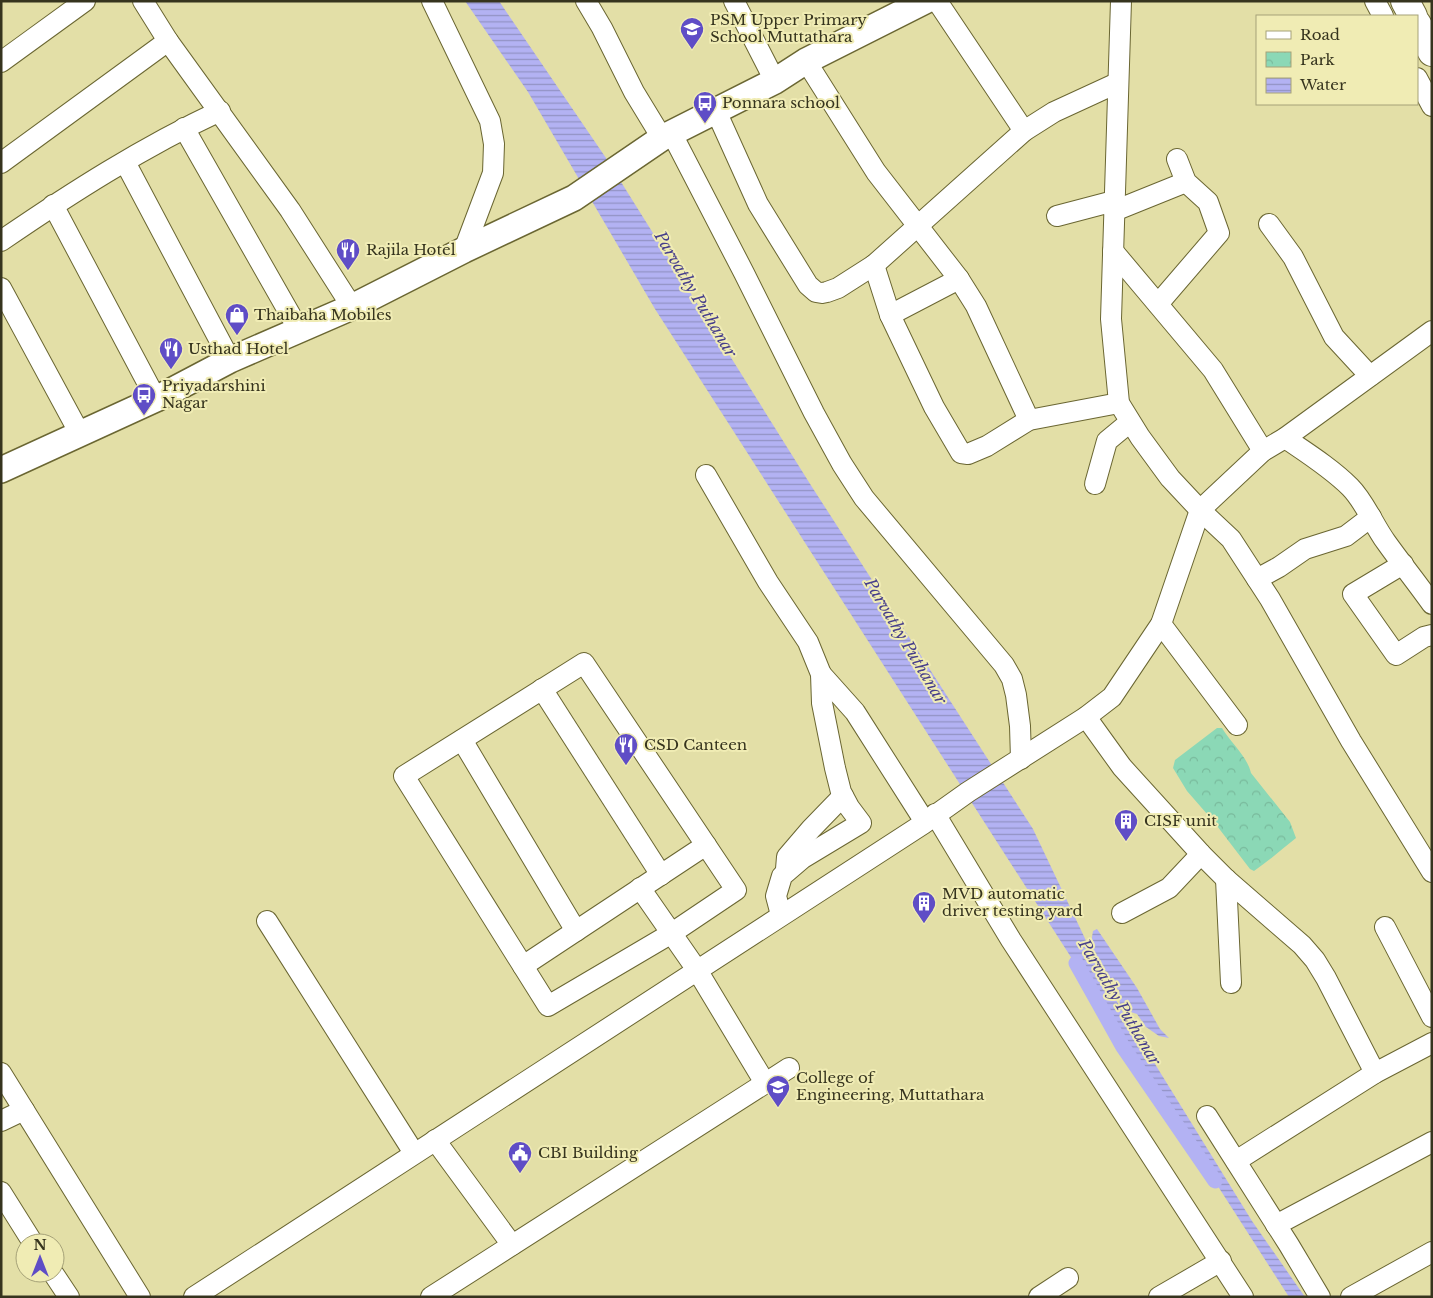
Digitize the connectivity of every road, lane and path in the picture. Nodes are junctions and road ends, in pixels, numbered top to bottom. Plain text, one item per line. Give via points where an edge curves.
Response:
1 (85, 1) edge
2 (143, 1) edge
3 (432, 1) edge
4 (586, 1) edge
5 (734, 1) edge
6 (925, 1) edge
7 (937, 1) edge
8 (1121, 1) edge
9 (1375, 1) edge
10 (1405, 1) edge
11 (1382, 15) edge
12 (1412, 15) edge
13 (1418, 26) edge
14 (168, 40) junction
15 (1432, 52) edge
16 (806, 61) junction
17 (1, 62) edge
18 (1418, 80) edge
19 (775, 81) junction
20 (1117, 83) junction
21 (1432, 106) edge
22 (220, 111) junction
23 (716, 111) junction
24 (184, 128) junction
25 (1024, 131) junction
26 (667, 136) junction
27 (1177, 159) dead end
28 (125, 162) junction
29 (1, 163) edge
30 (1186, 182) junction
31 (53, 205) junction
32 (1114, 206) junction
33 (1057, 216) dead end
34 (1269, 224) dead end
35 (918, 226) junction
36 (1, 241) edge
37 (464, 250) junction
38 (1113, 251) junction
39 (874, 265) junction
40 (959, 279) junction
41 (1, 288) edge
42 (1158, 304) junction
43 (352, 307) junction
44 (890, 315) junction
45 (299, 330) junction
46 (1430, 336) edge
47 (230, 360) junction
48 (1370, 376) junction
49 (156, 399) junction
50 (1119, 403) junction
51 (1029, 420) junction
52 (1130, 422) junction
53 (80, 434) junction
54 (1285, 438) junction
55 (1263, 451) junction
56 (1, 470) edge
57 (706, 475) dead end
58 (1095, 484) dead end
59 (1200, 510) junction
60 (1371, 517) junction
61 (1403, 564) junction
62 (1257, 579) junction
63 (1432, 604) edge
64 (1161, 624) junction
65 (1432, 634) edge
66 (821, 674) junction
67 (542, 689) junction
68 (1086, 717) junction
69 (1237, 725) dead end
70 (462, 740) junction
71 (1014, 763) junction
72 (843, 796) junction
73 (930, 818) junction
74 (706, 845) junction
75 (1426, 849) edge
76 (1201, 854) junction
77 (1432, 872) edge
78 (786, 873) junction
79 (661, 875) junction
80 (1226, 879) junction
81 (640, 888) junction
82 (1122, 913) dead end
83 (781, 915) junction
84 (267, 921) dead end
85 (1385, 927) dead end
86 (576, 930) junction
87 (672, 933) junction
88 (523, 966) junction
89 (697, 970) junction
90 (1231, 983) dead end
91 (1432, 1017) edge
92 (1432, 1043) edge
93 (789, 1068) dead end
94 (1, 1073) edge
95 (1375, 1073) junction
96 (765, 1083) junction
97 (24, 1110) junction
98 (1207, 1116) dead end
99 (1, 1121) edge
100 (435, 1140) junction
101 (1432, 1142) edge
102 (414, 1154) junction
103 (1236, 1161) junction
104 (1, 1192) edge
105 (1276, 1225) junction
106 (28, 1233) edge
107 (512, 1245) junction
108 (1432, 1252) edge
109 (1221, 1261) junction
110 (1068, 1278) dead end
111 (60, 1283) edge
112 (69, 1297) edge
113 (140, 1297) edge
114 (194, 1297) edge
115 (431, 1297) edge
116 (1039, 1297) edge
117 (1159, 1297) edge
118 (1243, 1297) edge
119 (1320, 1297) edge
120 (1351, 1297) edge

1 - 17 street
2 - 14 street
3 - 37 street via 490,121 494,144 493,173
4 - 26 street via 634,92
5 - 19 street
6 - 16 main road
7 - 25 street
8 - 20 street
9 - 11 street
10 - 12 highway
13 - 15 highway
14 - 22 street
14 - 29 street
16 - 19 main road
16 - 35 street via 876,172
18 - 21 street
19 - 23 main road
20 - 25 street via 1054,112
20 - 32 street
22 - 24 street
22 - 43 street via 290,210
23 - 26 main road
23 - 39 street via 758,204 808,285 822,294 838,288
24 - 28 street
24 - 45 street
25 - 35 street
26 - 37 main road via 574,198
26 - 71 street via 749,281 842,464 864,498 1004,665 1012,679 1020,726
27 - 30 street
28 - 31 street
28 - 47 street
30 - 32 street
30 - 42 street via 1208,202 1219,233
31 - 36 street
31 - 49 street
32 - 33 street
32 - 38 street
34 - 48 street via 1293,256 1334,338
35 - 39 street
35 - 40 street
37 - 43 main road
38 - 42 street
38 - 50 street via 1111,319
39 - 44 street
40 - 44 street
40 - 51 street via 976,306
41 - 53 street
42 - 55 street via 1213,370
43 - 45 main road
44 - 51 street via 934,407 961,452 968,454 987,446
45 - 47 main road
46 - 48 street
47 - 49 main road
48 - 54 street
49 - 53 main road
50 - 51 street
50 - 52 street
52 - 58 street via 1107,441
52 - 59 street via 1170,478
53 - 56 main road
54 - 55 street
54 - 60 street via 1350,486
55 - 59 street
57 - 66 street via 768,582 808,642
59 - 62 street via 1231,538
59 - 64 street
60 - 61 street
60 - 62 street via 1346,536 1305,549
61 - 63 street
61 - 65 street via 1353,594 1396,655
62 - 75 street via 1351,740
64 - 68 street via 1112,697
64 - 69 street
66 - 72 street via 822,703
66 - 73 street via 856,712
67 - 70 street
67 - 74 street via 584,663
67 - 79 street
68 - 71 street
68 - 76 street via 1122,767
70 - 86 street
70 - 88 street via 404,776
71 - 73 street
72 - 78 street via 787,857
72 - 78 street via 861,823 803,858
73 - 83 street
73 - 109 street
74 - 79 street
74 - 87 street via 736,890
75 - 77 street
76 - 80 street
76 - 82 street via 1169,888
78 - 83 street via 776,896
79 - 81 street
80 - 90 street
80 - 95 street via 1315,960
81 - 86 street
81 - 87 street
83 - 89 street
84 - 102 street
85 - 91 street
86 - 88 street
87 - 88 street via 548,1006
87 - 89 street
89 - 96 street
89 - 100 street
92 - 95 street
93 - 96 street
94 - 97 street
95 - 103 street
96 - 107 street
97 - 99 street
97 - 113 street
98 - 103 street
100 - 102 street
100 - 107 street
101 - 105 street
102 - 114 street
103 - 105 street
104 - 106 street
105 - 119 street
107 - 115 street
108 - 120 street
109 - 117 street
109 - 118 street
110 - 116 street
111 - 112 street

